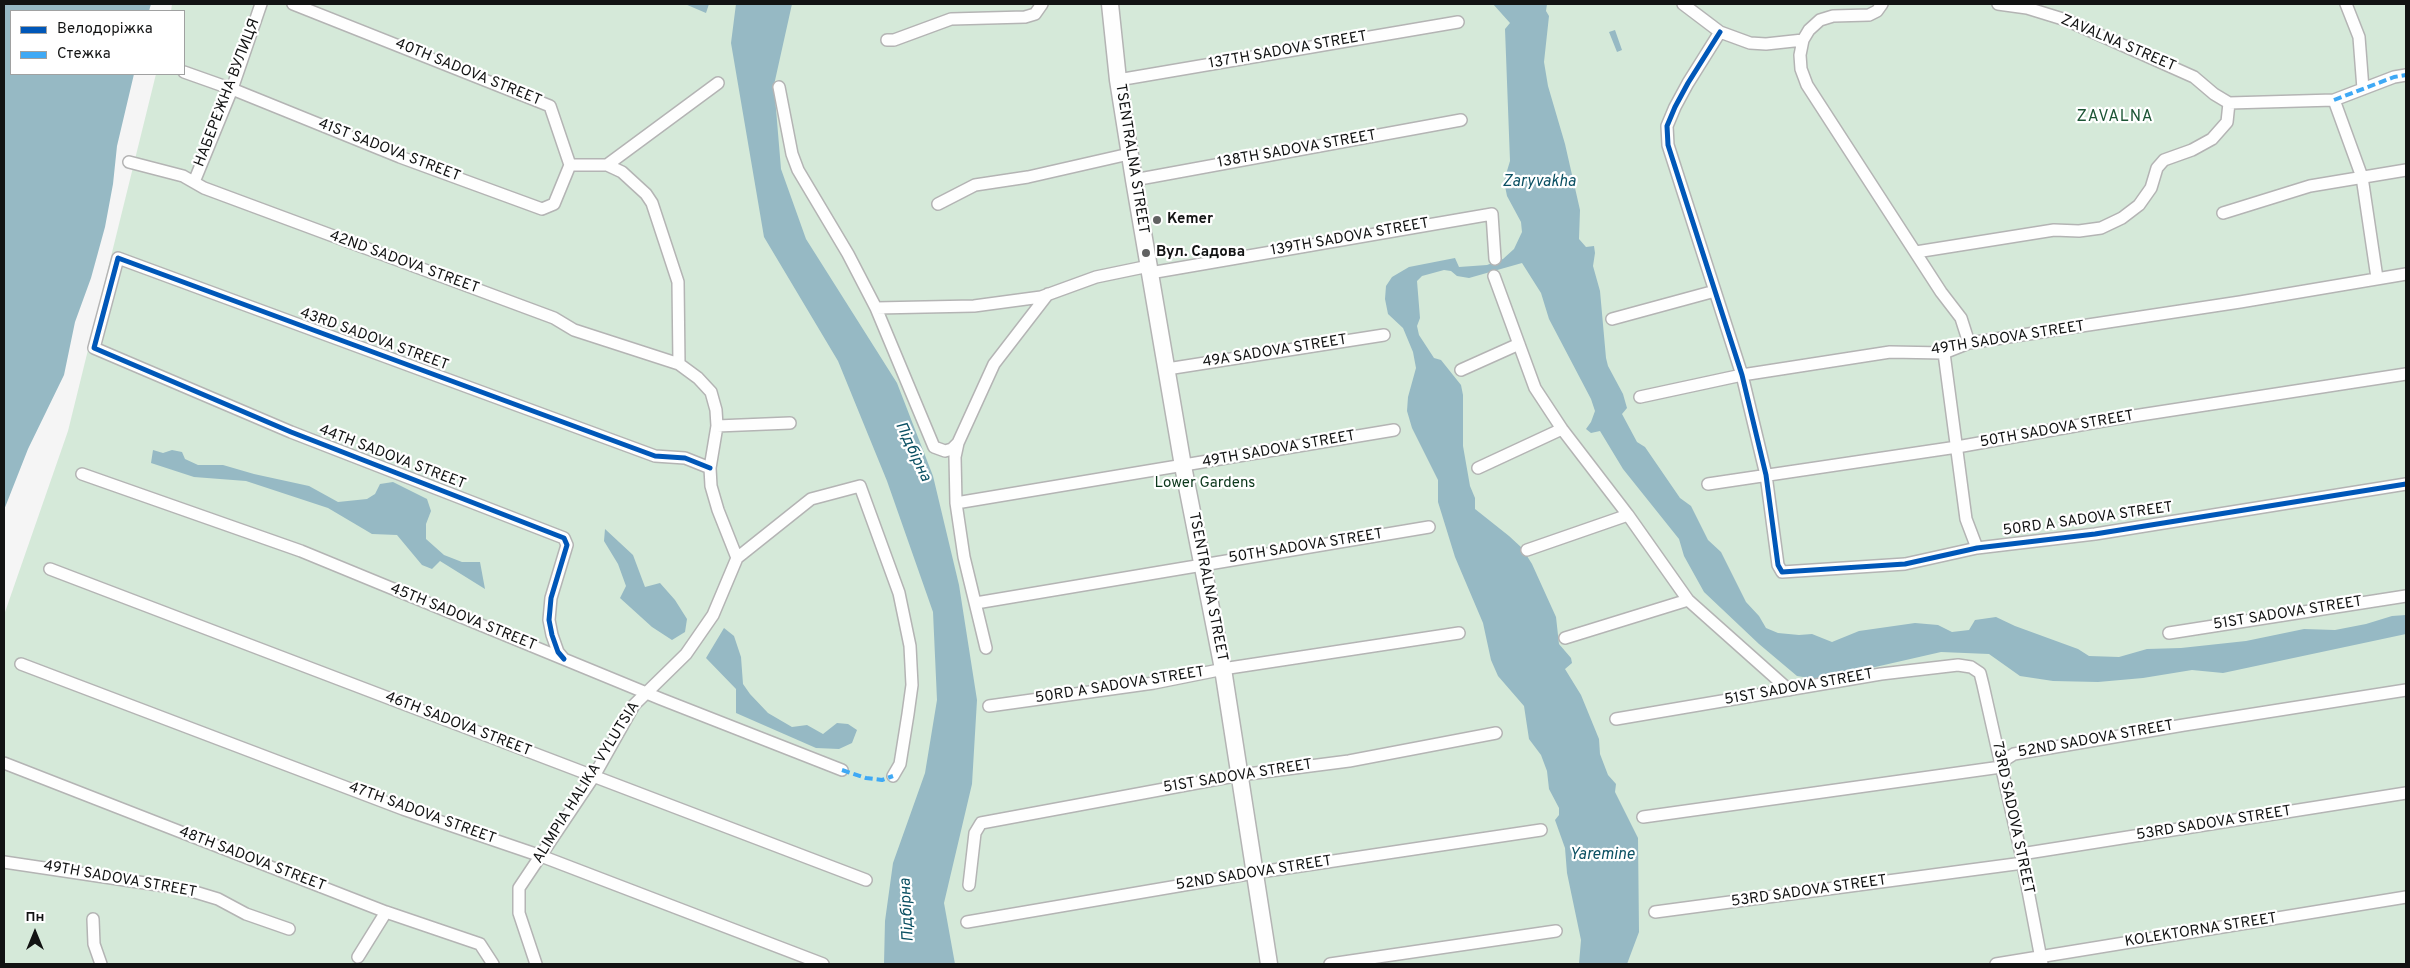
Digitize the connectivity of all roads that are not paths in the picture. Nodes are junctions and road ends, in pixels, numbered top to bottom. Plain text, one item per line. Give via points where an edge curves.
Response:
1 (261, 4) edge
2 (293, 4) edge
3 (1042, 4) edge
4 (1110, 4) edge
5 (1684, 4) edge
6 (1882, 4) edge
7 (1998, 4) edge
8 (2346, 4) edge
9 (1458, 22) dead end
10 (1720, 32) junction
11 (887, 40) dead end
12 (1803, 40) junction
13 (185, 72) edge
14 (2406, 75) edge
15 (1118, 80) junction
16 (718, 83) dead end
17 (779, 88) dead end
18 (232, 89) junction
19 (2363, 89) junction
20 (2334, 100) junction
21 (2229, 103) junction
22 (1461, 120) dead end
23 (1130, 154) junction
24 (129, 162) dead end
25 (607, 164) junction
26 (570, 165) junction
27 (2406, 170) edge
28 (2362, 177) junction
29 (1134, 180) junction
30 (194, 182) junction
31 (938, 204) dead end
32 (2223, 213) dead end
33 (1916, 252) junction
34 (1495, 259) dead end
35 (1149, 269) junction
36 (2406, 274) edge
37 (1494, 276) dead end
38 (2377, 278) junction
39 (1715, 291) junction
40 (1048, 294) junction
41 (876, 308) junction
42 (1612, 319) dead end
43 (1384, 334) dead end
44 (1970, 343) junction
45 (1519, 344) junction
46 (94, 348) joint
47 (1944, 353) junction
48 (679, 364) junction
49 (1167, 369) junction
50 (1461, 370) dead end
51 (2406, 374) edge
52 (1742, 375) junction
53 (1640, 397) dead end
54 (790, 423) dead end
55 (716, 426) junction
56 (1562, 429) junction
57 (1394, 430) dead end
58 (1958, 447) junction
59 (957, 448) junction
60 (1183, 466) junction
61 (710, 468) junction
62 (1478, 468) dead end
63 (82, 474) dead end
64 (1766, 474) junction
65 (1708, 484) dead end
66 (2406, 484) edge
67 (956, 503) junction
68 (1628, 515) junction
69 (1428, 527) dead end
70 (1977, 548) junction
71 (1527, 550) dead end
72 (738, 558) junction
73 (1202, 564) junction
74 (50, 569) dead end
75 (2406, 596) edge
76 (1688, 600) junction
77 (976, 603) junction
78 (1459, 633) dead end
79 (2169, 633) dead end
80 (1566, 638) dead end
81 (986, 648) dead end
82 (564, 659) junction
83 (20, 664) dead end
84 (1223, 669) junction
85 (1980, 673) joint
86 (1789, 690) junction
87 (2406, 690) edge
88 (645, 692) junction
89 (989, 706) dead end
90 (1616, 718) dead end
91 (1496, 733) dead end
92 (4, 763) edge
93 (2001, 767) junction
94 (842, 770) dead end
95 (1240, 775) junction
96 (594, 776) junction
97 (893, 776) dead end
98 (2406, 793) edge
99 (1643, 817) dead end
100 (1541, 830) dead end
101 (541, 856) junction
102 (2022, 859) junction
103 (4, 862) edge
104 (1255, 874) junction
105 (866, 880) dead end
106 (968, 885) dead end
107 (2406, 897) edge
108 (386, 912) junction
109 (1655, 912) dead end
110 (93, 920) dead end
111 (967, 922) dead end
112 (289, 929) dead end
113 (1556, 931) dead end
114 (358, 957) dead end
115 (2042, 961) edge
116 (101, 964) edge
117 (493, 964) edge
118 (536, 964) edge
119 (823, 964) edge
120 (1269, 964) edge
121 (1330, 964) edge
122 (1996, 964) edge

1 - 18 street, НАБЕРЕЖНА ВУЛИЦЯ
2 - 26 street, 40TH SADOVA STREET via 550,106
3 - 11 street via 1036,14 1025,17 951,19
4 - 15 street, TSENTRALNA STREET
5 - 10 street
6 - 12 street via 1869,15 1833,16 1820,20
7 - 21 street, ZAVALNA STREET via 2027,8 2066,20 2194,77
8 - 19 street via 2359,37
9 - 15 street, 137TH SADOVA STREET
10 - 12 street via 1750,43
10 - 39 street via 1688,83 1667,126 1668,145
12 - 33 street via 1801,69 1807,84
13 - 18 street, 41ST SADOVA STREET
14 - 19 street
15 - 23 street, TSENTRALNA STREET
16 - 25 street
17 - 41 street via 798,170
18 - 26 street, 41ST SADOVA STREET via 400,157 542,209 554,204
18 - 30 street, НАБЕРЕЖНА ВУЛИЦЯ
19 - 20 street
20 - 21 street
20 - 28 street
21 - 33 street via 2226,122 2212,139 2164,160 2139,205 2101,228 2054,230
22 - 29 street, 138TH SADOVA STREET
23 - 29 street, TSENTRALNA STREET
23 - 31 street via 1028,177 975,185
24 - 30 street, 42ND SADOVA STREET
25 - 26 street
25 - 48 street via 622,172 652,202 678,282
27 - 28 street
28 - 32 street via 2310,186
28 - 38 street
29 - 35 street, TSENTRALNA STREET
30 - 48 street, 42ND SADOVA STREET via 554,318 574,330
33 - 44 street via 1961,318
34 - 35 street, 139TH SADOVA STREET via 1492,214
35 - 40 street, 139TH SADOVA STREET via 1096,277
35 - 49 street, TSENTRALNA STREET
36 - 38 street, 49TH SADOVA STREET
37 - 45 street
38 - 44 street, 49TH SADOVA STREET
39 - 42 street
39 - 52 street
40 - 41 street, 139TH SADOVA STREET via 974,306
40 - 59 street via 994,364
41 - 59 street via 934,447 945,451
43 - 49 street, 49A SADOVA STREET
44 - 47 street, 49TH SADOVA STREET
45 - 50 street
45 - 56 street via 1535,388
46 - 61 street, 43RD SADOVA STREET via 118,258 655,456 685,458
46 - 82 street, 44TH SADOVA STREET via 291,432 564,538 567,545 551,598 549,620 558,652
47 - 52 street, 49TH SADOVA STREET via 1890,352
47 - 58 street
48 - 55 street via 710,392 716,410
49 - 60 street, TSENTRALNA STREET
51 - 58 street, 50TH SADOVA STREET via 2114,419
52 - 53 street, 49TH SADOVA STREET
52 - 64 street
54 - 55 street
55 - 61 street
56 - 62 street
56 - 68 street
57 - 60 street, 49TH SADOVA STREET
58 - 64 street, 50TH SADOVA STREET
58 - 70 street via 1966,519
59 - 67 street via 954,472
60 - 67 street, 49TH SADOVA STREET
60 - 73 street, TSENTRALNA STREET
61 - 72 street via 718,510
63 - 82 street, 45TH SADOVA STREET via 301,552
64 - 65 street, 50TH SADOVA STREET
64 - 70 street, 50RD A SADOVA STREET via 1779,569 1788,572 1905,564
66 - 70 street, 50RD A SADOVA STREET via 2095,534
67 - 77 street via 964,557
68 - 71 street
68 - 76 street
69 - 73 street, 50TH SADOVA STREET
72 - 88 street, ALIMPIA HALIKA VYLUTSIA via 714,615 686,654
72 - 97 street via 810,499 860,486 899,593 910,646 912,685 900,764
73 - 77 street, 50TH SADOVA STREET
73 - 84 street, TSENTRALNA STREET
74 - 96 street, 46TH SADOVA STREET
75 - 79 street, 51ST SADOVA STREET
76 - 80 street
76 - 86 street
77 - 81 street
78 - 84 street, 50RD A SADOVA STREET
82 - 88 street, 45TH SADOVA STREET
83 - 101 street, 47TH SADOVA STREET via 403,809
84 - 89 street, 50RD A SADOVA STREET via 1154,683
84 - 95 street, TSENTRALNA STREET
85 - 86 street, 51ST SADOVA STREET via 1971,667 1958,665
85 - 93 street, 73RD SADOVA STREET
86 - 90 street, 51ST SADOVA STREET
87 - 93 street, 52ND SADOVA STREET via 2014,754
88 - 94 street, 45TH SADOVA STREET
88 - 96 street, ALIMPIA HALIKA VYLUTSIA via 634,705
91 - 95 street, 51ST SADOVA STREET via 1349,761
92 - 108 street, 48TH SADOVA STREET
93 - 99 street, 52ND SADOVA STREET
93 - 102 street, 73RD SADOVA STREET
95 - 104 street, TSENTRALNA STREET
95 - 106 street, 51ST SADOVA STREET via 981,823 975,833
96 - 101 street, ALIMPIA HALIKA VYLUTSIA
96 - 105 street, 46TH SADOVA STREET
98 - 102 street, 53RD SADOVA STREET
100 - 104 street, 52ND SADOVA STREET
101 - 118 street, ALIMPIA HALIKA VYLUTSIA via 519,888 519,913
101 - 119 street, 47TH SADOVA STREET
102 - 109 street, 53RD SADOVA STREET
102 - 115 street, 73RD SADOVA STREET
103 - 112 street, 49TH SADOVA STREET via 185,889 218,899 246,914
104 - 111 street, 52ND SADOVA STREET
104 - 120 street, TSENTRALNA STREET
107 - 115 street, KOLEKTORNA STREET
108 - 114 street
108 - 117 street, 48TH SADOVA STREET via 480,944
110 - 116 street via 94,944
113 - 121 street
115 - 122 street, KOLEKTORNA STREET

